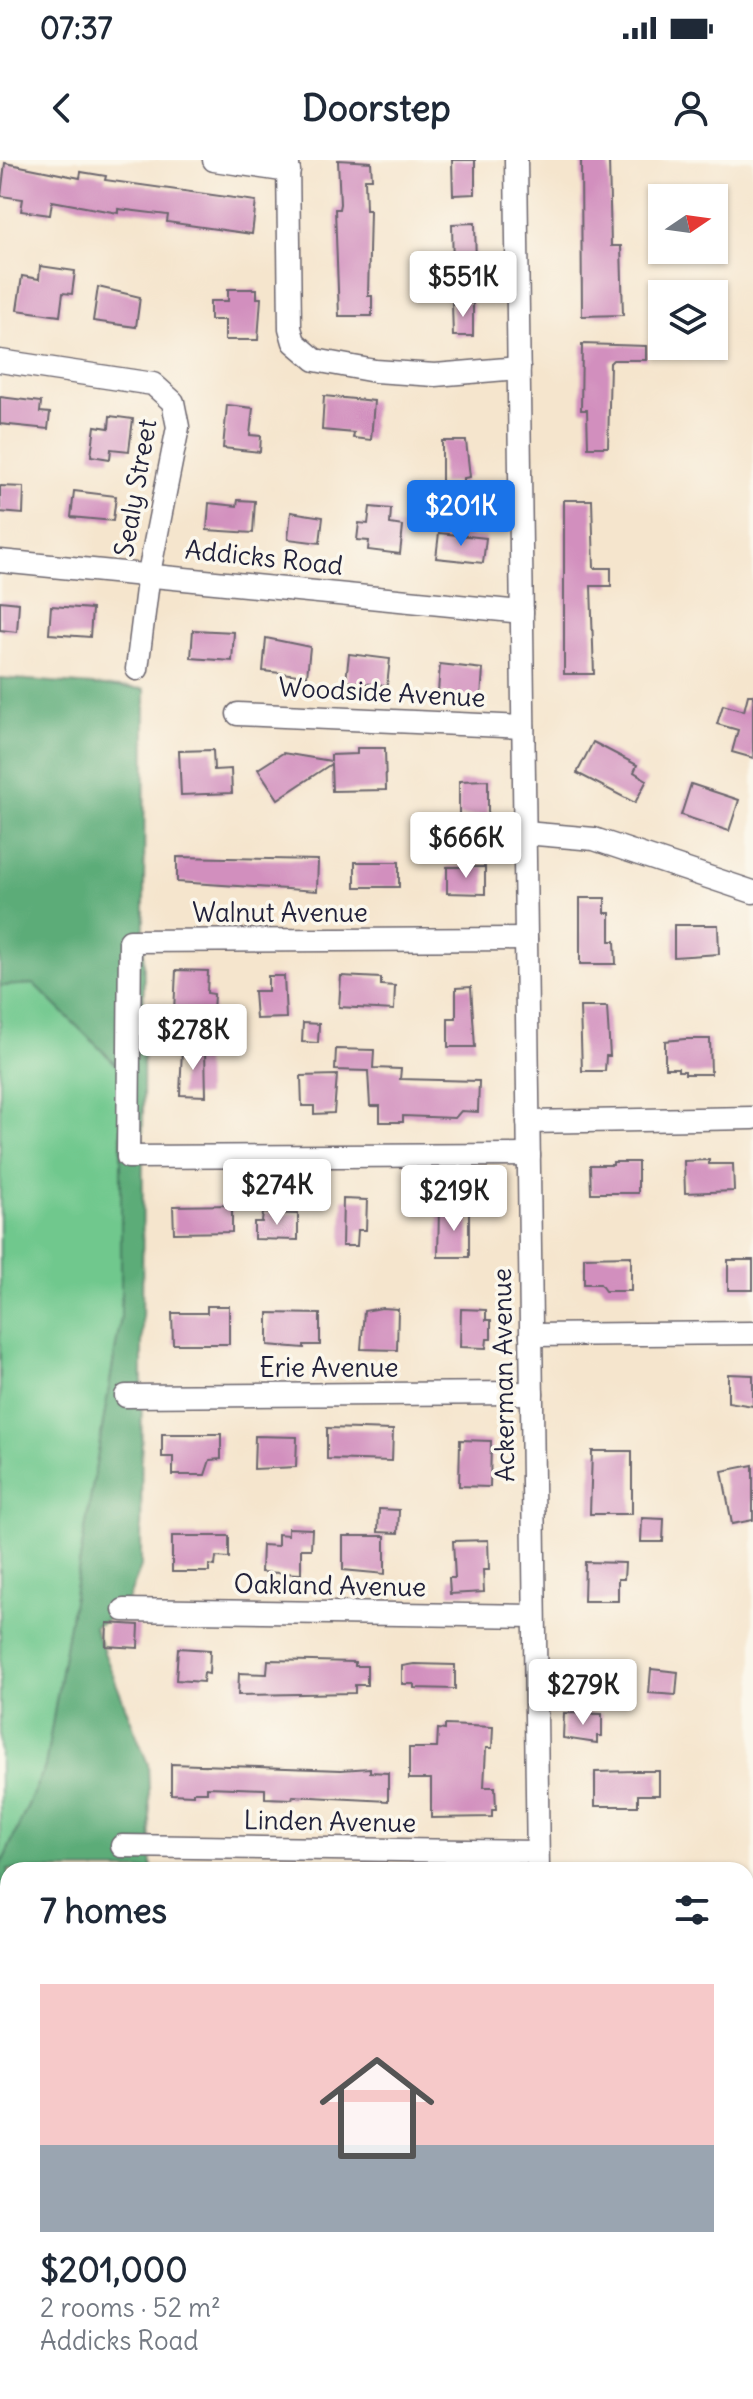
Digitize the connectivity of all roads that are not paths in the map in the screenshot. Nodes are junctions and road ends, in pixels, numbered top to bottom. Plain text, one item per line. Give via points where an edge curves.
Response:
1 (214, 160) edge
2 (516, 160) edge
3 (288, 165) edge
4 (0, 361) edge
5 (519, 368) junction
6 (0, 561) edge
7 (149, 573) junction
8 (522, 612) junction
9 (137, 669) dead end
10 (238, 714) dead end
11 (523, 727) junction
12 (525, 833) junction
13 (753, 892) edge
14 (526, 939) junction
15 (753, 1118) edge
16 (528, 1122) junction
17 (529, 1155) junction
18 (753, 1333) edge
19 (531, 1335) junction
20 (532, 1393) junction
21 (126, 1396) dead end
22 (124, 1610) dead end
23 (534, 1616) junction
24 (122, 1846) dead end
25 (538, 1861) edge

1 - 3 street
2 - 5 street, Ackerman Avenue
3 - 5 street via 290,328 303,353 315,360 394,374
4 - 7 street, Sealy Street via 153,384 173,402 178,427
5 - 8 street, Ackerman Avenue
6 - 7 street, Addicks Road
7 - 8 street, Addicks Road
7 - 9 street, Sealy Street
8 - 11 street, Ackerman Avenue
10 - 11 street, Woodside Avenue
11 - 12 street, Ackerman Avenue
12 - 13 street via 594,839
12 - 14 street, Ackerman Avenue
14 - 16 street, Ackerman Avenue
14 - 17 street, Walnut Avenue via 130,941 128,1157
15 - 16 street
16 - 17 street, Ackerman Avenue
17 - 19 street, Ackerman Avenue
18 - 19 street
19 - 20 street, Ackerman Avenue
20 - 21 street, Erie Avenue
20 - 23 street, Ackerman Avenue
22 - 23 street, Oakland Avenue
23 - 25 street, Ackerman Avenue
24 - 25 street, Linden Avenue

